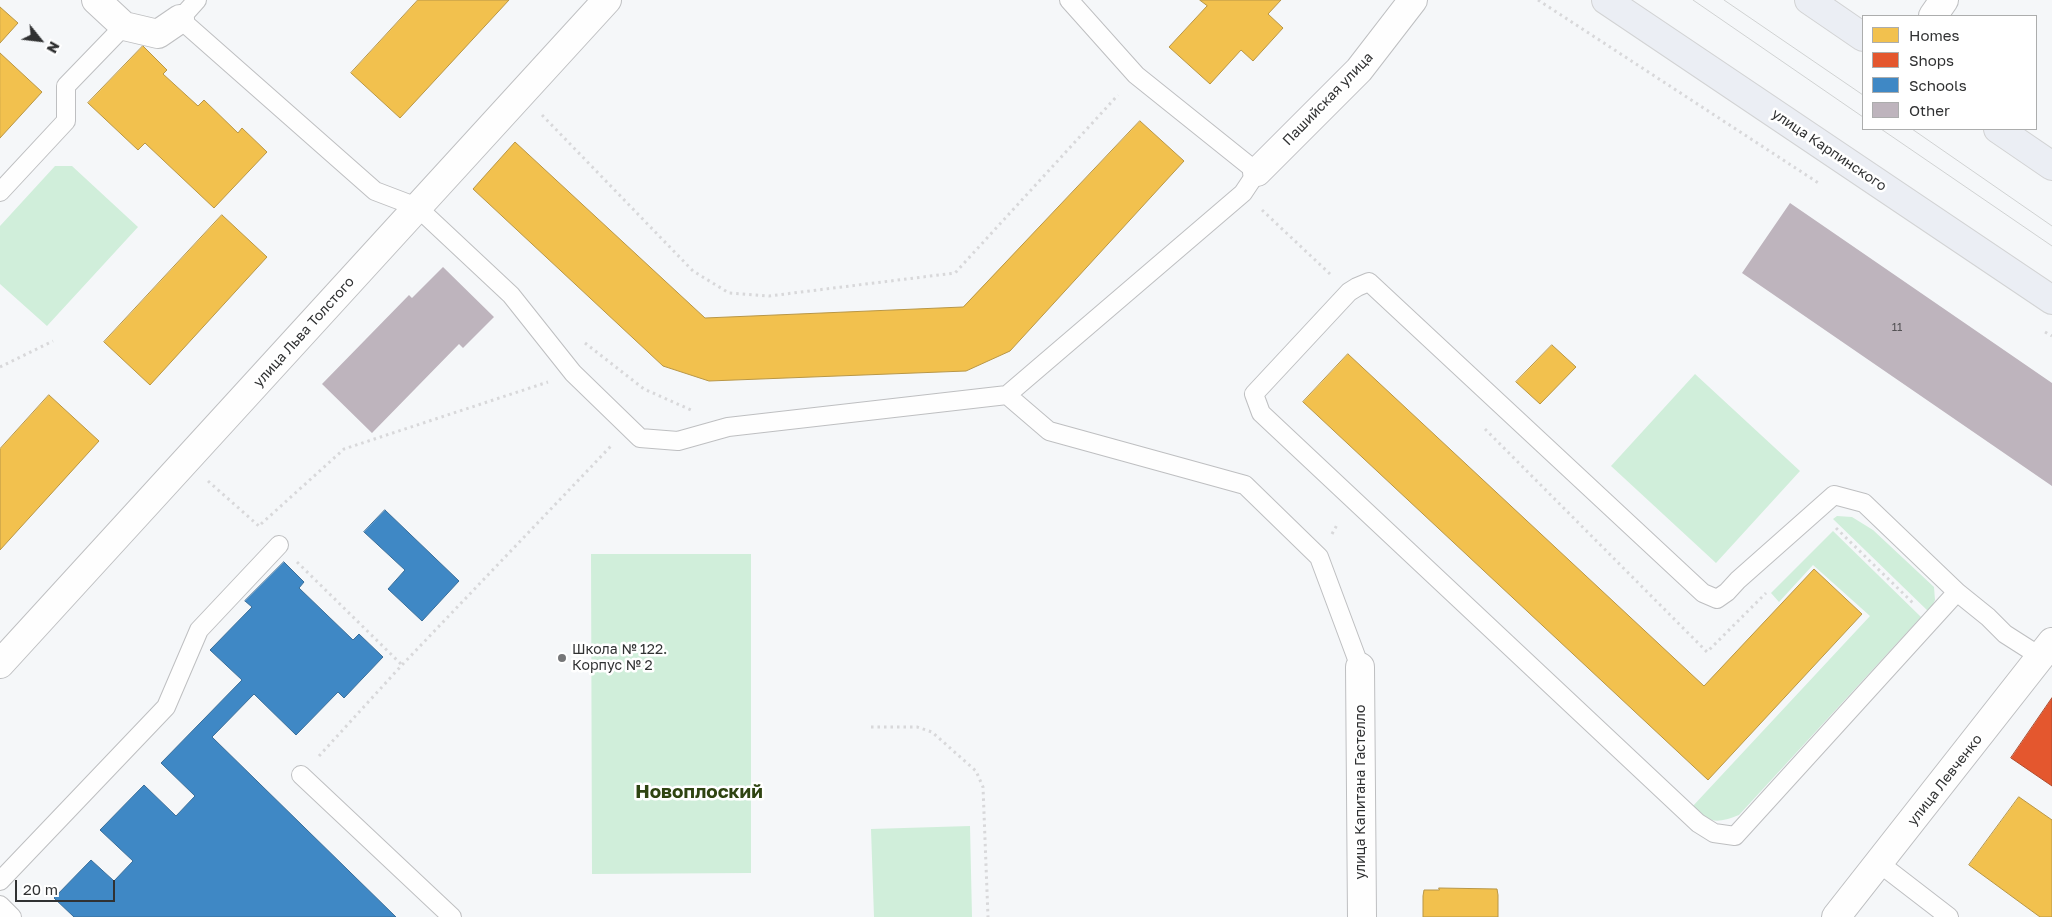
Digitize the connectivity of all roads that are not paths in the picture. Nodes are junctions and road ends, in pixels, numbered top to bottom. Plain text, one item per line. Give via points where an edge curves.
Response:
1 (96, 0) edge
2 (607, 0) edge
3 (1069, 0) edge
4 (1414, 0) edge
5 (1606, 0) edge
6 (1809, 0) edge
7 (1944, 0) edge
8 (188, 9) edge
9 (1935, 15) edge
10 (124, 26) junction
11 (1862, 36) edge
12 (1999, 130) edge
13 (2052, 166) edge
14 (1257, 172) junction
15 (0, 192) edge
16 (417, 207) junction
17 (2052, 300) edge
18 (1007, 396) junction
19 (279, 545) road end
20 (1957, 592) junction
21 (2046, 649) edge
22 (0, 664) edge
23 (1360, 667) joint
24 (301, 775) road end
25 (1879, 863) junction
26 (0, 881) edge
27 (0, 905) edge
28 (12, 917) edge
29 (452, 917) edge
30 (1362, 917) edge
31 (1836, 917) edge
32 (1948, 917) edge

1 - 10 street
2 - 16 street, улица Льва Толстого
3 - 14 lane via 1136,75
4 - 14 street, Пашийская улица via 1359,70
5 - 17 main road, улица Карпинского
6 - 11 main road
7 - 9 street
8 - 10 street via 158,34
8 - 16 lane via 375,191
10 - 15 lane via 66,86 66,121
12 - 13 main road
14 - 18 lane via 1243,193
16 - 18 lane via 511,294 573,373 640,438 678,441 728,427
16 - 22 street, улица Льва Толстого
18 - 23 lane via 1050,431 1245,486 1319,557
19 - 26 lane via 199,630 166,708
20 - 20 lane via 1864,503 1834,495 1727,592 1717,599 1704,593 1369,282 1349,292 1254,394 1261,413 1698,823 1714,833 1735,836
20 - 21 lane via 2005,634
21 - 25 street, улица Левченко
23 - 30 street, улица Капитана Гастелло
24 - 29 lane
25 - 31 street, улица Левченко
25 - 32 lane
27 - 28 lane

